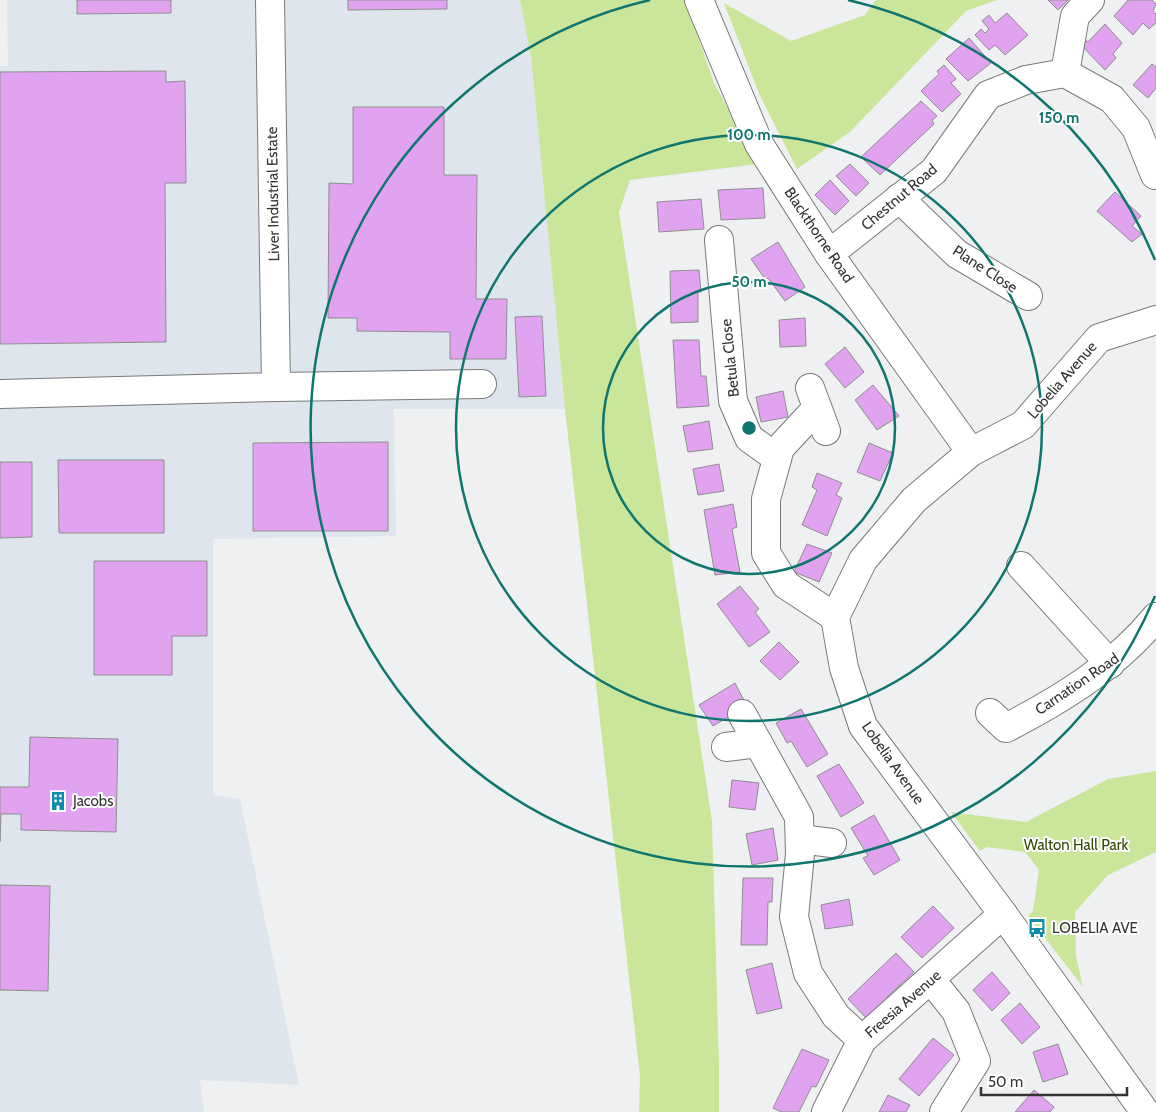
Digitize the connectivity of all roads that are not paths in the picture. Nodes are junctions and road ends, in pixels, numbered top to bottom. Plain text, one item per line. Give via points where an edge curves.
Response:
1 (270, 0) edge
2 (699, 0) edge
3 (1090, 0) edge
4 (1065, 73) junction
5 (1155, 175) edge
6 (899, 198) junction
7 (719, 240) dead end
8 (829, 254) junction
9 (1028, 296) dead end
10 (1156, 320) edge
11 (482, 384) dead end
12 (276, 387) junction
13 (0, 394) edge
14 (818, 409) dead end
15 (971, 452) junction
16 (777, 458) junction
17 (1021, 566) dead end
18 (1156, 616) edge
19 (835, 617) junction
20 (1110, 664) junction
21 (990, 713) dead end
22 (742, 714) dead end
23 (758, 743) junction
24 (726, 747) dead end
25 (800, 839) junction
26 (832, 843) dead end
27 (1003, 914) junction
28 (931, 980) junction
29 (862, 1040) junction
30 (826, 1112) edge
31 (944, 1112) edge
32 (1145, 1112) edge

1 - 12 street, Liver Industrial Estate
2 - 8 street, Blackthorne Road via 759,144
3 - 4 street via 1075,16
4 - 5 street via 1112,98 1136,128
4 - 6 street, Chestnut Road via 1026,80 988,94 934,171
6 - 8 street, Chestnut Road
6 - 9 street, Plane Close via 957,254
7 - 16 street, Betula Close via 733,401 749,438
8 - 15 street, Blackthorne Road
10 - 15 street, Lobelia Avenue via 1099,338 1023,425
11 - 12 street
12 - 13 street
14 - 16 street via 780,448
15 - 19 street, Lobelia Avenue via 914,500 863,560
16 - 19 street via 766,499 766,553 786,585
17 - 20 street
18 - 20 street, Carnation Road via 1138,639
19 - 27 street, Lobelia Avenue via 844,668 863,726
20 - 21 street, Carnation Road via 1048,707 1006,728
22 - 23 street
23 - 24 street
23 - 25 street via 799,817
25 - 26 street
25 - 29 street via 794,917 808,973 836,1016
27 - 28 street, Freesia Avenue
27 - 32 street, Lobelia Avenue
28 - 29 street, Freesia Avenue
28 - 31 street via 956,1011 976,1061
29 - 30 street, Freesia Avenue

